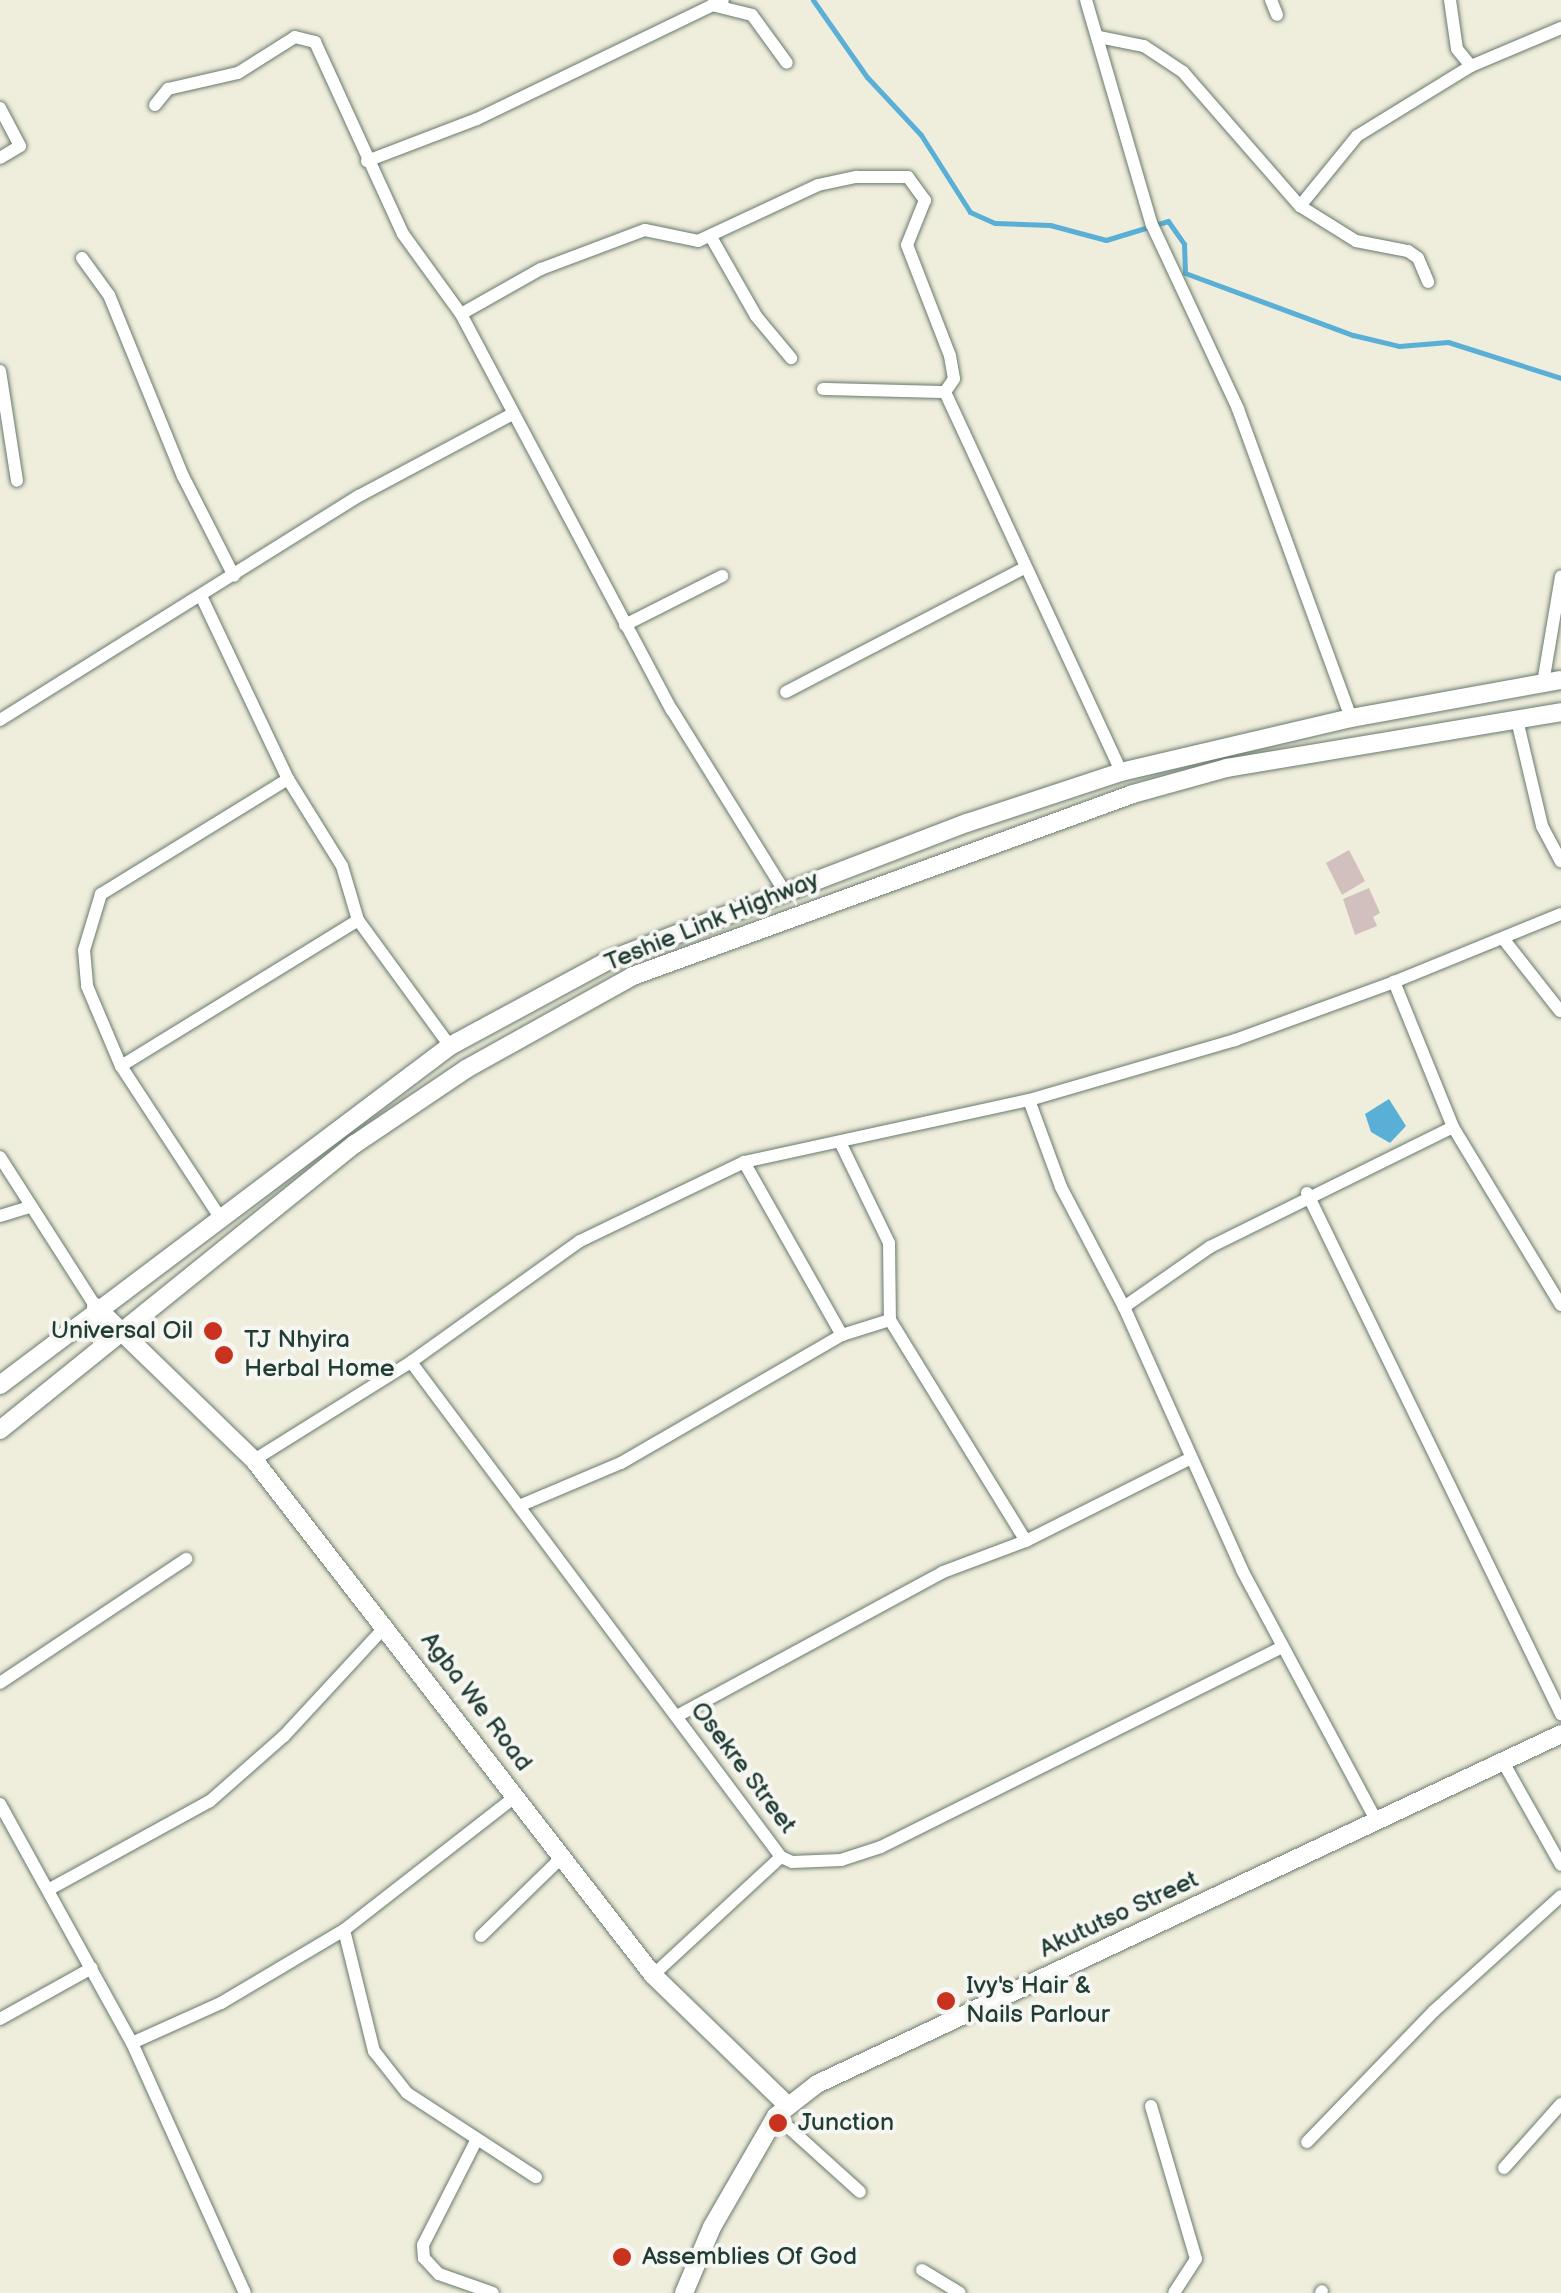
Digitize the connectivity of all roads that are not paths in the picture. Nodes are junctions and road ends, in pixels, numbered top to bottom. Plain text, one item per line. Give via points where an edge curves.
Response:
1 (1086, 0) edge
2 (1270, 0) edge
3 (1450, 0) edge
4 (717, 3) edge
5 (1277, 16) dead end
6 (1561, 28) edge
7 (1099, 37) junction
8 (787, 63) dead end
9 (1471, 66) junction
10 (155, 105) dead end
11 (0, 108) edge
12 (0, 158) edge
13 (366, 161) junction
14 (1300, 206) junction
15 (711, 238) junction
16 (82, 258) dead end
17 (1428, 282) dead end
18 (461, 314) junction
19 (791, 358) dead end
20 (0, 371) edge
21 (823, 390) dead end
22 (945, 392) junction
23 (511, 416) junction
24 (17, 481) dead end
25 (1024, 568) junction
26 (234, 576) junction
27 (722, 576) dead end
28 (1561, 577) edge
29 (202, 598) junction
30 (625, 624) junction
31 (1552, 681) edge
32 (786, 692) dead end
33 (1561, 712) edge
34 (1351, 718) junction
35 (0, 720) edge
36 (1518, 720) junction
37 (1121, 772) junction
38 (288, 779) junction
39 (1561, 861) edge
40 (784, 892) junction
41 (1561, 914) edge
42 (358, 920) junction
43 (1505, 942) junction
44 (1394, 982) junction
45 (1560, 1011) edge
46 (450, 1046) junction
47 (121, 1066) junction
48 (1029, 1100) junction
49 (1453, 1127) junction
50 (840, 1142) junction
51 (0, 1157) edge
52 (744, 1162) junction
53 (1307, 1194) junction
54 (29, 1206) junction
55 (0, 1216) edge
56 (221, 1219) junction
57 (1561, 1304) edge
58 (96, 1308) junction
59 (1124, 1308) junction
60 (890, 1320) junction
61 (125, 1329) junction
62 (842, 1336) junction
63 (412, 1362) junction
64 (0, 1384) edge
65 (0, 1430) edge
66 (1188, 1459) junction
67 (254, 1460) junction
68 (519, 1506) junction
69 (1026, 1541) junction
70 (186, 1559) dead end
71 (386, 1626) junction
72 (1280, 1648) junction
73 (0, 1684) edge
74 (1561, 1714) edge
75 (676, 1716) junction
76 (1561, 1734) edge
77 (1503, 1762) junction
78 (516, 1796) junction
79 (0, 1804) edge
80 (1376, 1822) junction
81 (781, 1857) junction
82 (560, 1859) junction
83 (1561, 1865) edge
84 (48, 1890) junction
85 (1561, 1896) edge
86 (344, 1930) junction
87 (481, 1936) dead end
88 (92, 1968) junction
89 (654, 1975) junction
90 (0, 2018) edge
91 (132, 2043) junction
92 (1561, 2104) edge
93 (1151, 2106) dead end
94 (781, 2110) junction
95 (477, 2139) junction
96 (1306, 2142) dead end
97 (1504, 2168) dead end
98 (536, 2177) dead end
99 (860, 2192) dead end
100 (922, 2270) dead end
101 (245, 2293) edge
102 (492, 2293) edge
103 (684, 2293) edge
104 (960, 2293) edge
105 (1174, 2293) edge

1 - 7 street
2 - 5 street
3 - 9 street via 1457,49
4 - 8 street via 752,15
4 - 13 street via 477,119
6 - 9 street
7 - 14 street via 1144,46 1183,72
7 - 34 street via 1152,225 1238,409
9 - 14 street via 1358,136
10 - 13 street via 168,88 228,76 295,37 306,38 315,42
11 - 12 street via 20,146
13 - 18 street via 414,253
14 - 17 street via 1356,241 1408,251
15 - 18 street via 685,241 664,230 645,230 541,268
15 - 19 street via 756,316
15 - 22 street via 818,186 908,177 925,200 907,245 950,356 954,379
16 - 26 street via 109,295 183,476
18 - 23 street
20 - 24 street
21 - 22 street
22 - 25 street
23 - 26 street via 359,496
23 - 30 street
25 - 32 street
25 - 37 street
26 - 29 street
27 - 30 street
28 - 31 street
29 - 35 street
29 - 38 street
30 - 40 street
31 - 34 main road, Teshie Link Highway
33 - 36 main road, Teshie Link Highway
34 - 37 main road, Teshie Link Highway
36 - 39 street via 1538,812
36 - 61 main road, Teshie Link Highway via 1227,768 1133,794 633,976 466,1069 356,1144
37 - 40 main road, Teshie Link Highway
38 - 42 street via 342,866
38 - 47 street via 102,894 84,950 87,986
40 - 46 main road, Teshie Link Highway via 607,962
41 - 43 street
42 - 46 street
42 - 47 street
43 - 44 street
43 - 45 street
44 - 48 street via 1235,1040
44 - 49 street
46 - 56 main road, Teshie Link Highway
47 - 56 street
48 - 50 street
48 - 59 street via 1061,1188
49 - 53 street
49 - 57 street
50 - 52 street
50 - 60 street via 889,1243
51 - 54 street
52 - 62 street
52 - 63 street via 580,1240
53 - 59 street via 1210,1246
53 - 74 street
54 - 55 street
54 - 58 street
56 - 58 main road, Teshie Link Highway
58 - 61 main road, Agba We Road
58 - 64 main road, Teshie Link Highway
59 - 66 street
60 - 62 street
60 - 69 street
61 - 65 main road, Teshie Link Highway
61 - 67 main road, Agba We Road
62 - 68 street via 621,1463
63 - 67 street
63 - 68 street, Osekre Street
66 - 69 street
66 - 72 street
67 - 71 main road, Agba We Road
68 - 75 street, Osekre Street
69 - 75 street via 943,1572
70 - 73 street
71 - 78 main road, Agba We Road
71 - 84 street via 284,1736 210,1801
72 - 80 street
72 - 81 street, Osekre Street via 881,1847 809,1864
75 - 81 street, Osekre Street
76 - 77 main road, Akututso Street
77 - 80 main road, Akututso Street
77 - 83 street
78 - 82 main road, Agba We Road
78 - 86 street
79 - 84 street
80 - 94 main road, Akututso Street
81 - 89 street
82 - 87 street
82 - 89 main road, Agba We Road
84 - 88 street
85 - 96 street via 1434,2011
86 - 91 street via 221,2002
86 - 95 street via 374,2051 407,2093
88 - 90 street
88 - 91 street
89 - 94 main road, Agba We Road
91 - 101 street
92 - 97 street
93 - 105 street via 1196,2259
94 - 99 street
94 - 103 main road via 712,2228
95 - 98 street
95 - 102 street via 423,2245 424,2258 439,2274
100 - 104 street

